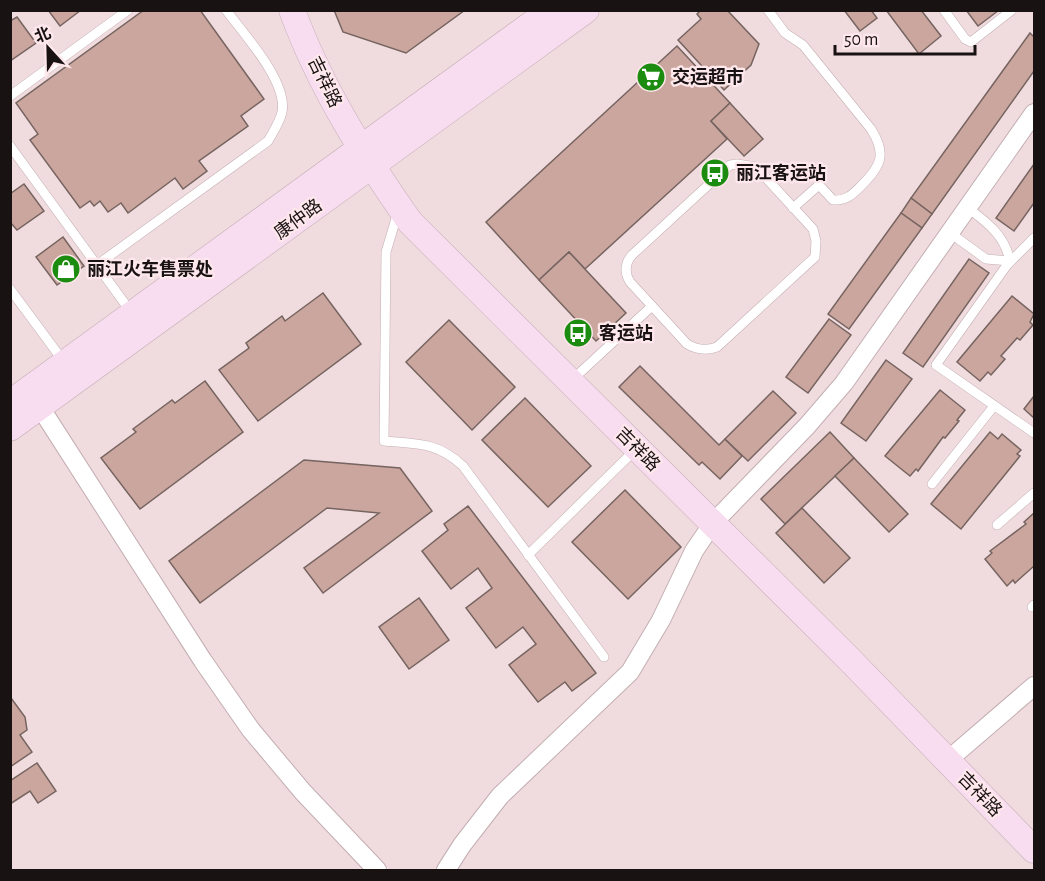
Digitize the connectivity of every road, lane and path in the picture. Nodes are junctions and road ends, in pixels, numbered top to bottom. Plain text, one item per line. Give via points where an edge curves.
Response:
1 (128, 10) edge
2 (226, 10) edge
3 (292, 10) edge
4 (551, 10) edge
5 (586, 10) edge
6 (768, 10) edge
7 (944, 10) edge
8 (1012, 10) edge
9 (10, 96) edge
10 (1035, 113) edge
11 (10, 146) edge
12 (366, 157) junction
13 (399, 207) junction
14 (793, 208) junction
15 (968, 208) junction
16 (950, 233) junction
17 (1035, 238) edge
18 (1010, 261) junction
19 (97, 265) junction
20 (10, 290) edge
21 (652, 306) junction
22 (133, 314) junction
23 (65, 363) junction
24 (570, 381) junction
25 (10, 403) edge
26 (994, 406) junction
27 (40, 407) junction
28 (10, 428) edge
29 (1035, 433) edge
30 (637, 448) junction
31 (932, 484) dead end
32 (1035, 493) edge
33 (713, 523) junction
34 (997, 525) dead end
35 (528, 555) junction
36 (604, 657) dead end
37 (1035, 686) edge
38 (948, 760) junction
39 (1035, 850) edge
40 (377, 870) edge
41 (446, 870) edge

1 - 9 lane
2 - 19 lane via 281,90 280,120 268,141
3 - 12 main road, 吉祥路 via 317,68
4 - 12 main road, 康仲路
5 - 12 main road, 康仲路
6 - 14 lane via 785,33 803,45 871,129 880,153 878,169 851,196 833,200 819,184
7 - 8 lane via 964,39 971,42
10 - 15 street
11 - 19 lane
12 - 13 main road, 吉祥路
12 - 22 main road, 康仲路
12 - 27 main road, 康仲路
13 - 24 main road, 吉祥路
13 - 35 lane via 386,252 384,441 432,446 456,459
14 - 21 lane via 813,229 815,257 717,347 704,350 687,344
14 - 21 lane via 756,167 730,165 629,259 627,278
15 - 16 street
15 - 18 lane via 994,228
16 - 18 lane via 986,259
16 - 33 street via 844,383
17 - 18 lane
18 - 26 lane via 936,366
19 - 22 lane
20 - 23 lane
21 - 24 lane
22 - 23 main road, 康仲路
23 - 25 main road, 康仲路
24 - 30 main road, 吉祥路
26 - 29 lane
26 - 31 lane
27 - 28 main road, 康仲路
27 - 40 street via 251,730
30 - 33 main road, 吉祥路
30 - 35 lane
32 - 34 lane
33 - 38 main road, 吉祥路
33 - 41 street via 694,550 661,620 630,672 501,796
35 - 36 lane
37 - 38 street
38 - 39 main road, 吉祥路

